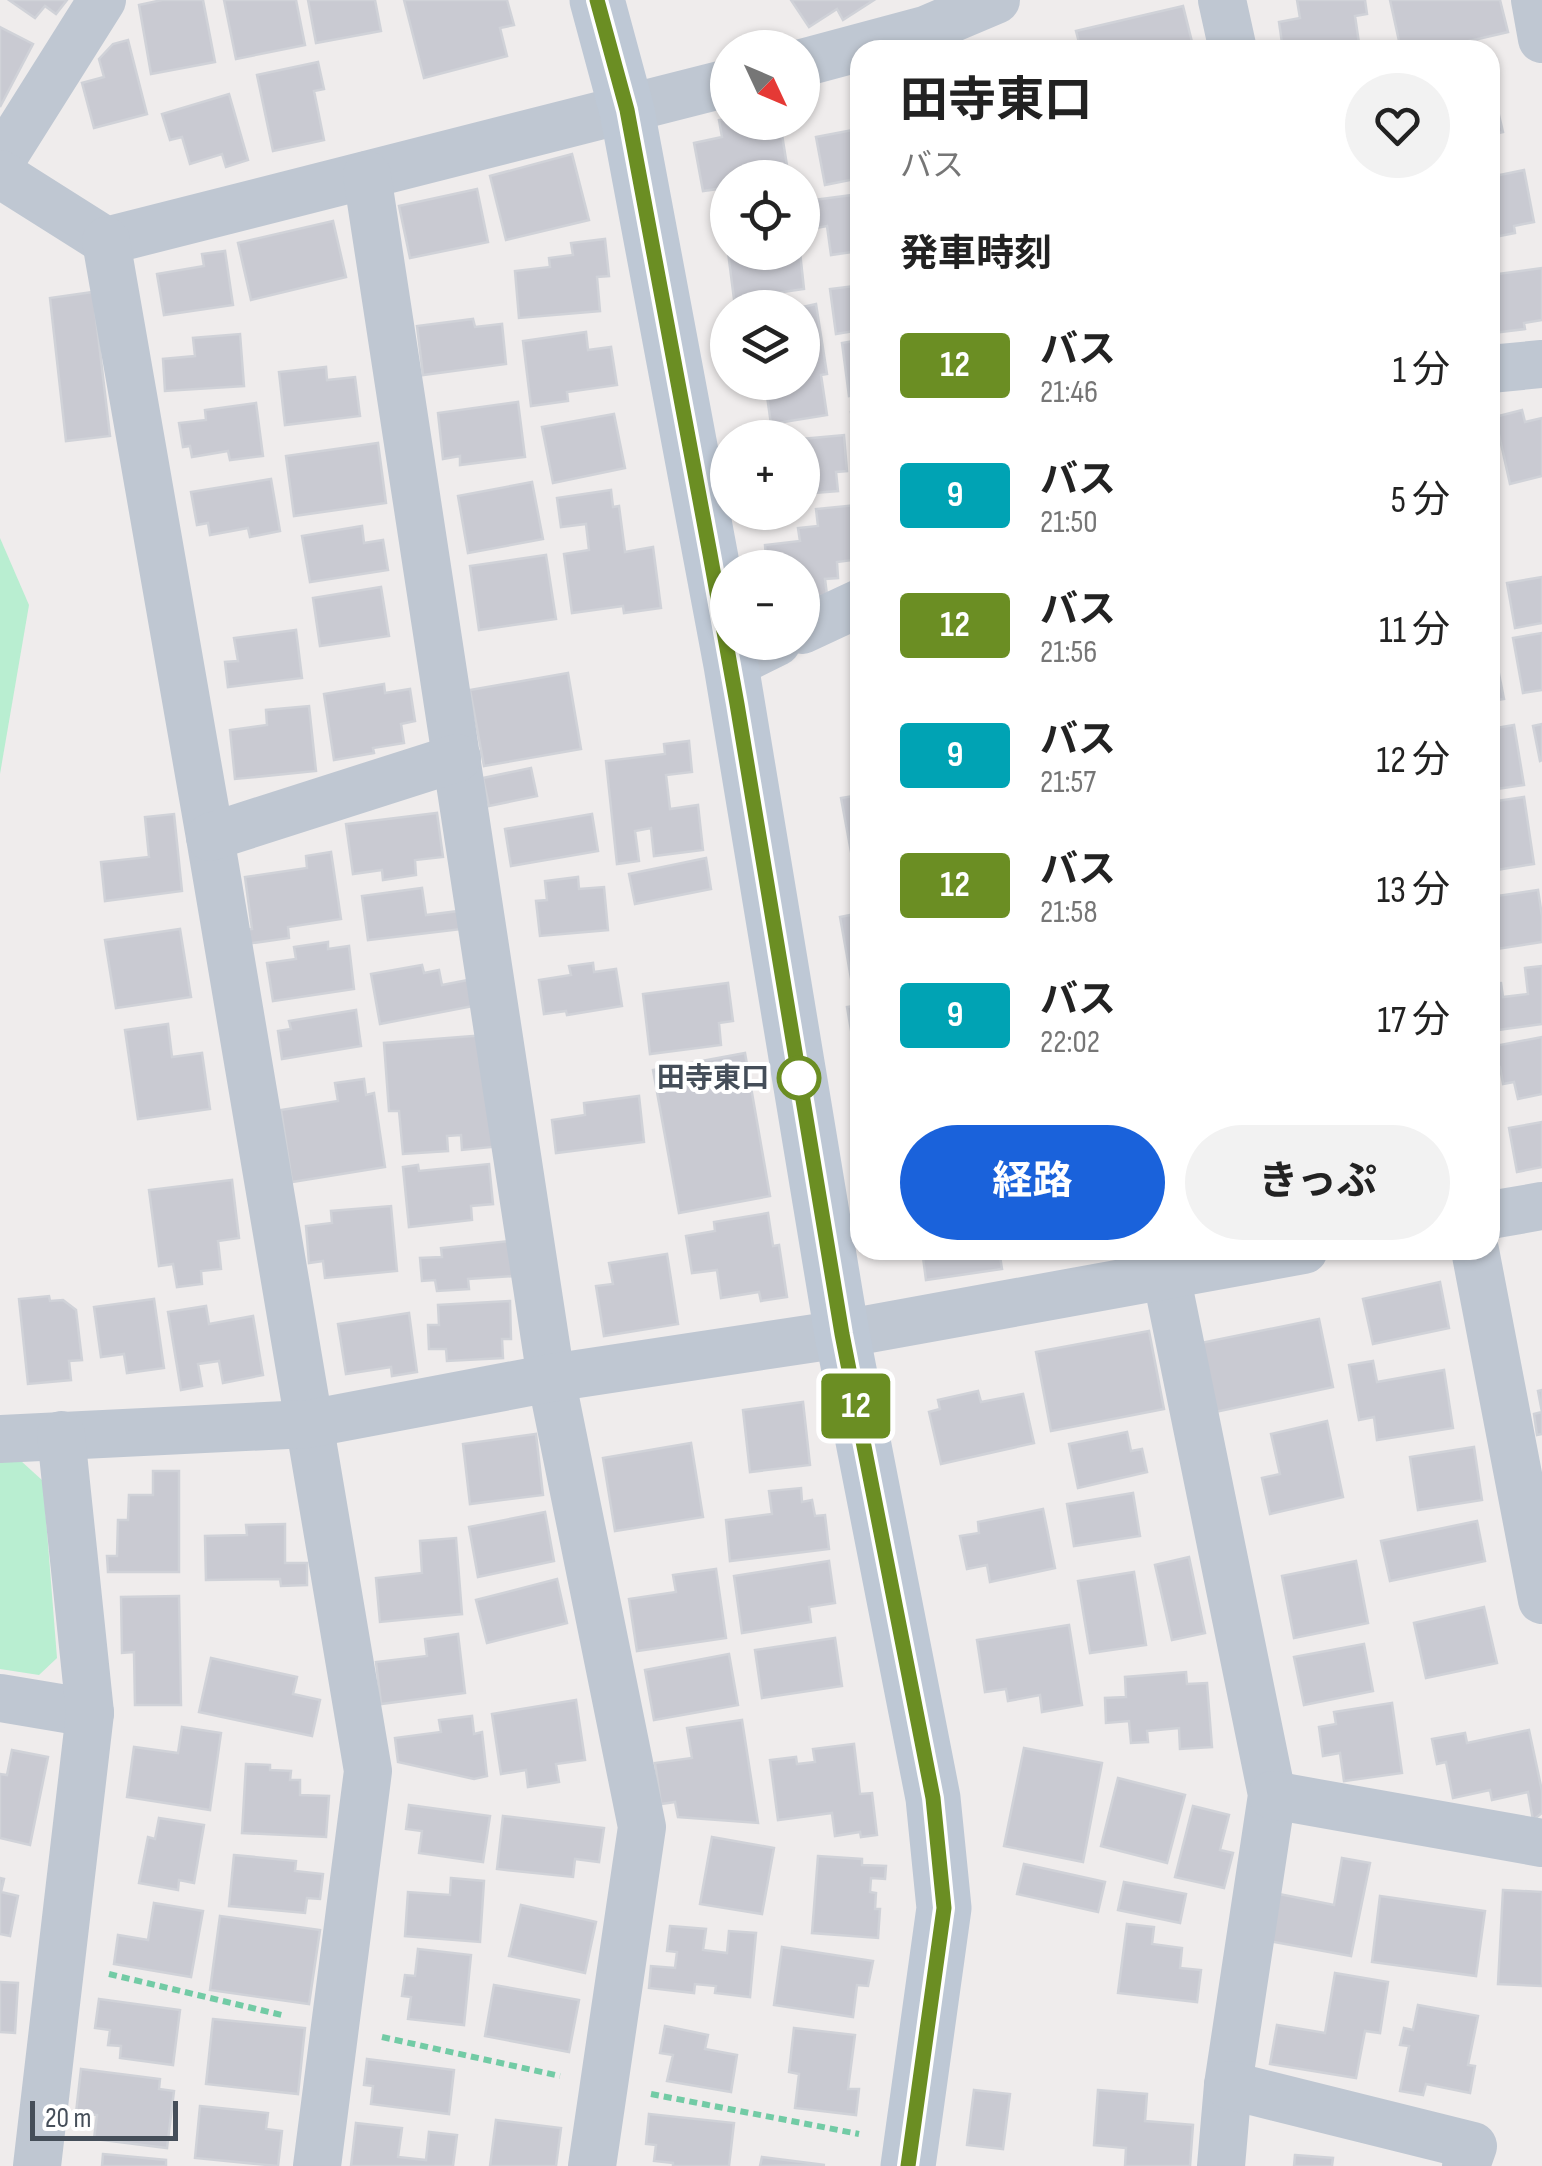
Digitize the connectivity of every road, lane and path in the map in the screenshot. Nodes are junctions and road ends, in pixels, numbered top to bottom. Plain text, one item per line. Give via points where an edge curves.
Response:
1 (102, 0) edge
2 (597, 0) edge
3 (996, 0) edge
4 (1222, 0) edge
5 (1535, 0) edge
6 (921, 27) edge
7 (1542, 38) edge
8 (878, 40) edge
9 (1232, 40) edge
10 (850, 48) edge
11 (820, 58) edge
12 (710, 88) edge
13 (627, 110) junction
14 (0, 162) edge
15 (0, 174) edge
16 (367, 176) junction
17 (106, 241) junction
18 (1542, 364) edge
19 (1500, 368) edge
20 (730, 550) edge
21 (850, 607) edge
22 (820, 621) edge
23 (755, 660) edge
24 (457, 758) junction
25 (210, 836) junction
26 (1542, 1206) edge
27 (1500, 1213) edge
28 (1196, 1260) edge
29 (1476, 1260) edge
30 (1163, 1263) edge
31 (842, 1334) junction
32 (552, 1378) junction
33 (308, 1424) junction
34 (61, 1435) junction
35 (0, 1438) edge
36 (1542, 1600) edge
37 (0, 1698) edge
38 (90, 1713) junction
39 (1272, 1795) junction
40 (1542, 1843) edge
41 (61, 1963) junction
42 (335, 2027) junction
43 (604, 2086) junction
44 (1228, 2086) junction
45 (909, 2155) edge
46 (37, 2166) edge
47 (317, 2166) edge
48 (592, 2166) edge
49 (1221, 2166) edge
50 (1466, 2166) edge

1 - 14 street
2 - 13 street
3 - 6 street
4 - 9 street
5 - 7 street
6 - 8 street
10 - 11 street
12 - 13 street
13 - 16 street
13 - 20 street
15 - 17 street
16 - 17 street
16 - 24 street
17 - 25 street
18 - 19 street
21 - 22 street
23 - 31 street
24 - 25 street
24 - 32 street
25 - 33 street
26 - 27 street
28 - 30 street
29 - 36 street
30 - 31 street
30 - 39 street
31 - 32 street
31 - 45 street via 933,1798 944,1908
32 - 33 street
32 - 43 street via 642,1827
33 - 34 street
33 - 42 street via 368,1771
34 - 35 street
34 - 38 street
37 - 38 street
38 - 41 street
39 - 40 street
39 - 44 street
41 - 42 path
41 - 46 street
42 - 43 path
42 - 47 street
43 - 45 path
43 - 48 street
44 - 49 street
44 - 50 street via 1473,2146

